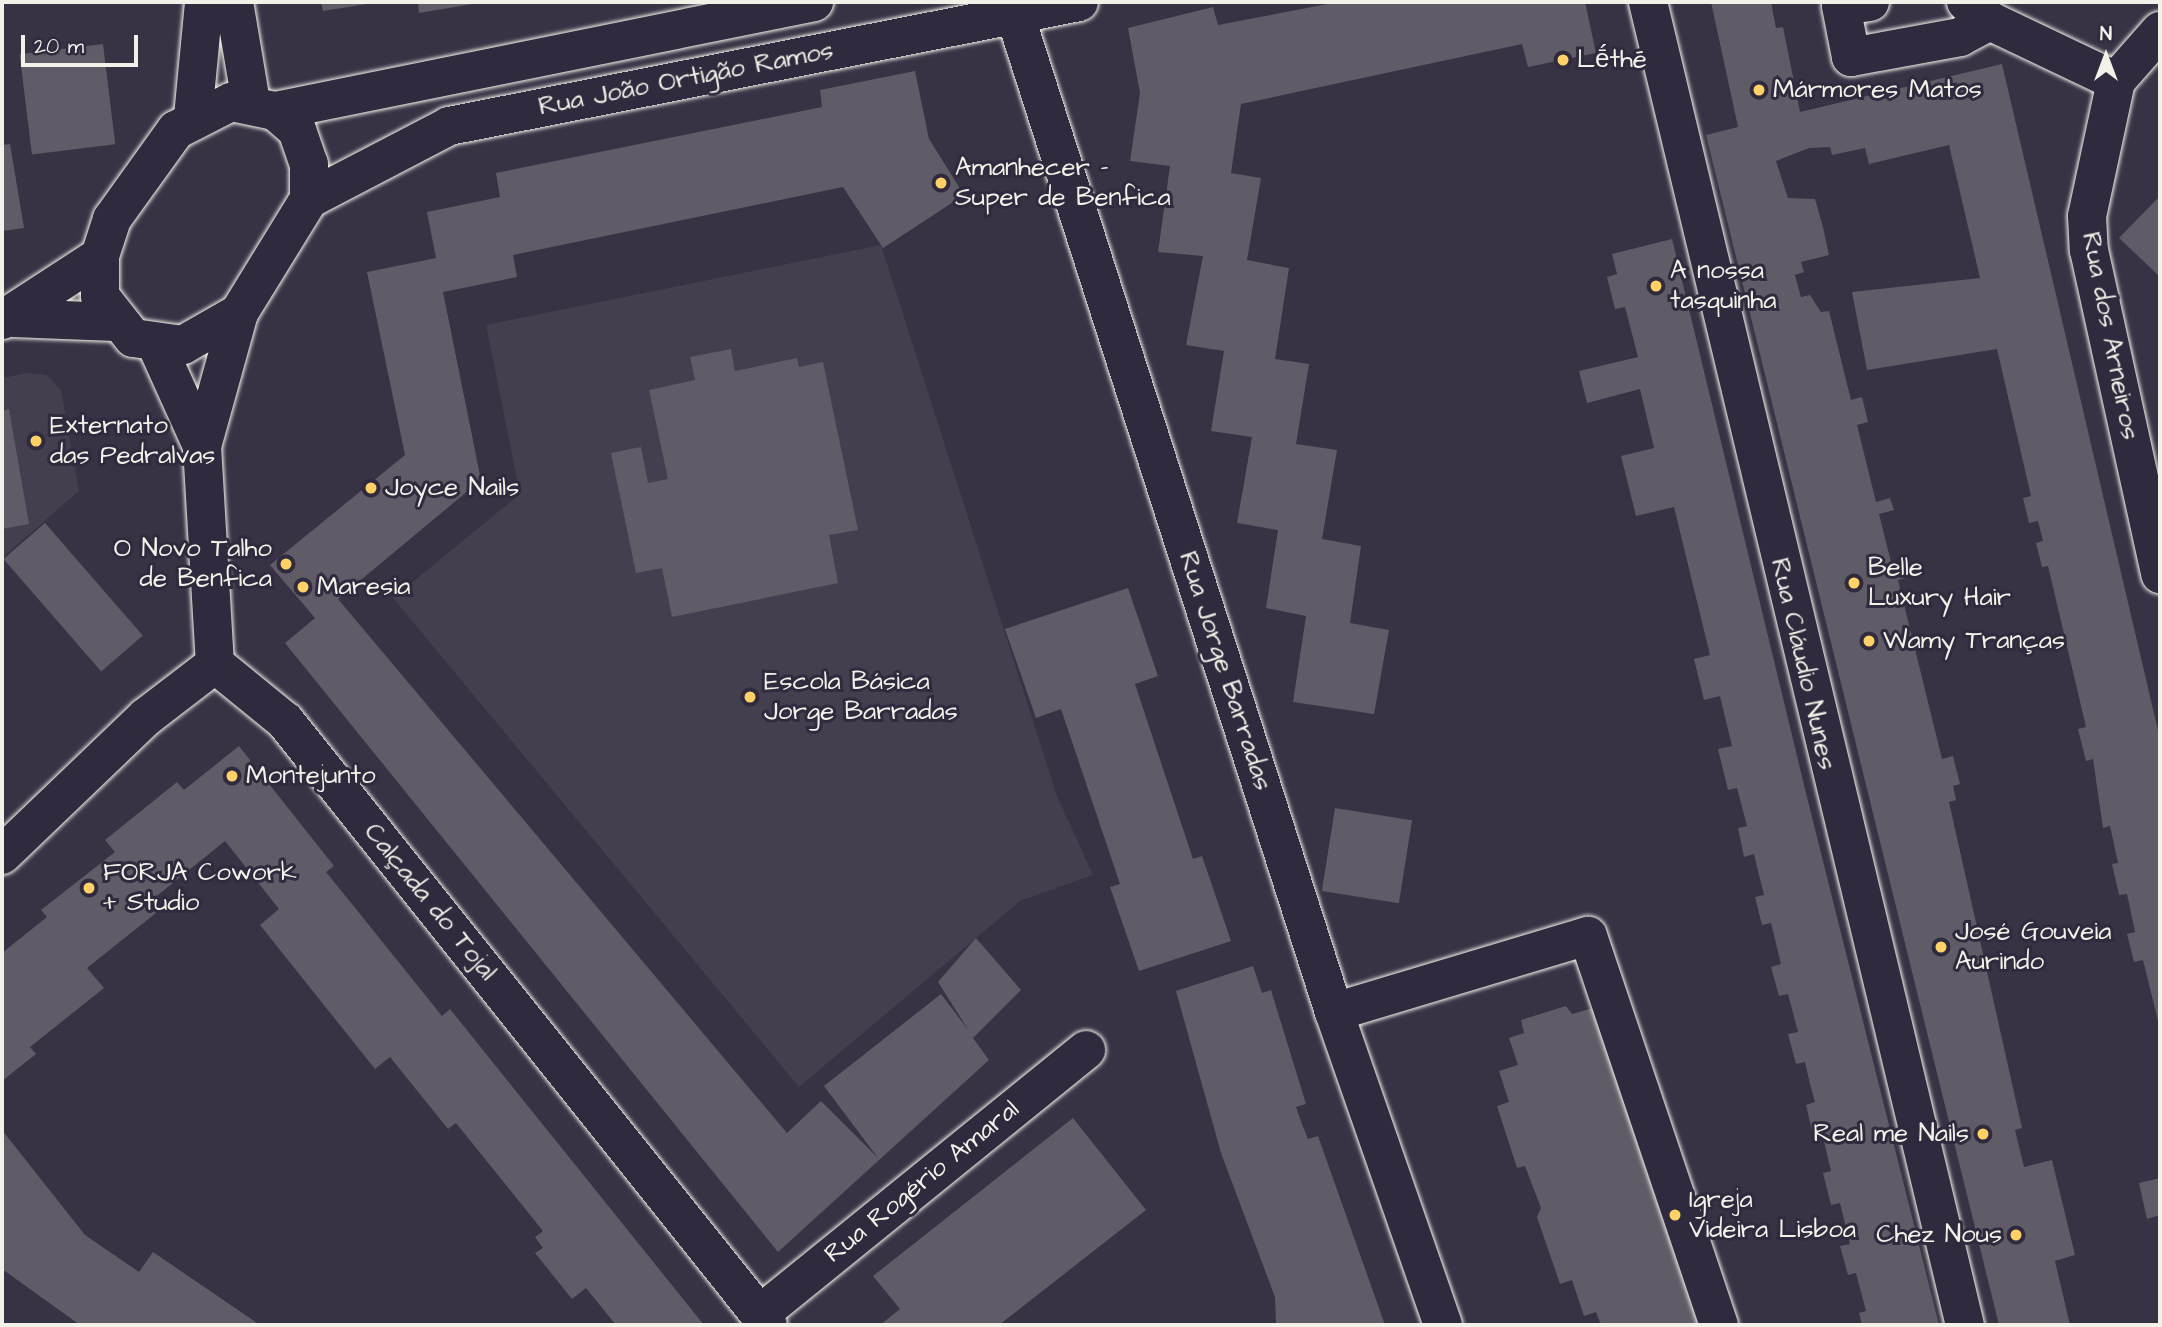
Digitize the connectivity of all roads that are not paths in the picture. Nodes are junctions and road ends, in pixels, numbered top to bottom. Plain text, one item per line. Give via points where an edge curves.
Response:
1 (204, 2) edge
2 (234, 2) edge
3 (814, 2) edge
4 (1079, 2) edge
5 (1648, 2) edge
6 (1870, 2) edge
7 (1978, 11) edge
8 (1015, 15) junction
9 (2160, 31) edge
10 (2116, 81) junction
11 (263, 107) junction
12 (193, 117) junction
13 (309, 199) junction
14 (100, 256) junction
15 (239, 313) junction
16 (7, 319) edge
17 (115, 322) junction
18 (156, 344) junction
19 (202, 446) junction
20 (2160, 574) edge
21 (215, 664) junction
22 (2, 855) edge
23 (1334, 1012) junction
24 (1086, 1050) dead end
25 (764, 1320) edge
26 (1443, 1325) edge
27 (1719, 1325) edge
28 (1965, 1325) edge

1 - 12 street
2 - 11 street
3 - 11 street, Rua João Ortigão Ramos
4 - 8 street, Rua João Ortigão Ramos
5 - 28 street, Rua Cláudio Nunes
6 - 7 street via 1841,6 1851,57 1959,37
7 - 10 street
8 - 13 street, Rua João Ortigão Ramos via 449,126
8 - 23 street, Rua Jorge Barradas
9 - 10 street, Rua dos Arneiros
10 - 20 street, Rua dos Arneiros via 2087,216 2089,250
11 - 12 street via 231,102
11 - 13 street via 297,130 309,164
12 - 14 street via 176,130 112,219
13 - 15 street
14 - 16 street
14 - 17 street via 100,296
15 - 18 street via 183,345
15 - 19 street
16 - 17 street
17 - 18 street via 133,338
18 - 19 street
19 - 21 street
21 - 22 street via 146,717
21 - 25 street, Calçada do Tojal via 285,721
23 - 26 street, Rua Jorge Barradas
23 - 27 street via 1588,936
24 - 25 street, Rua Rogério Amaral

